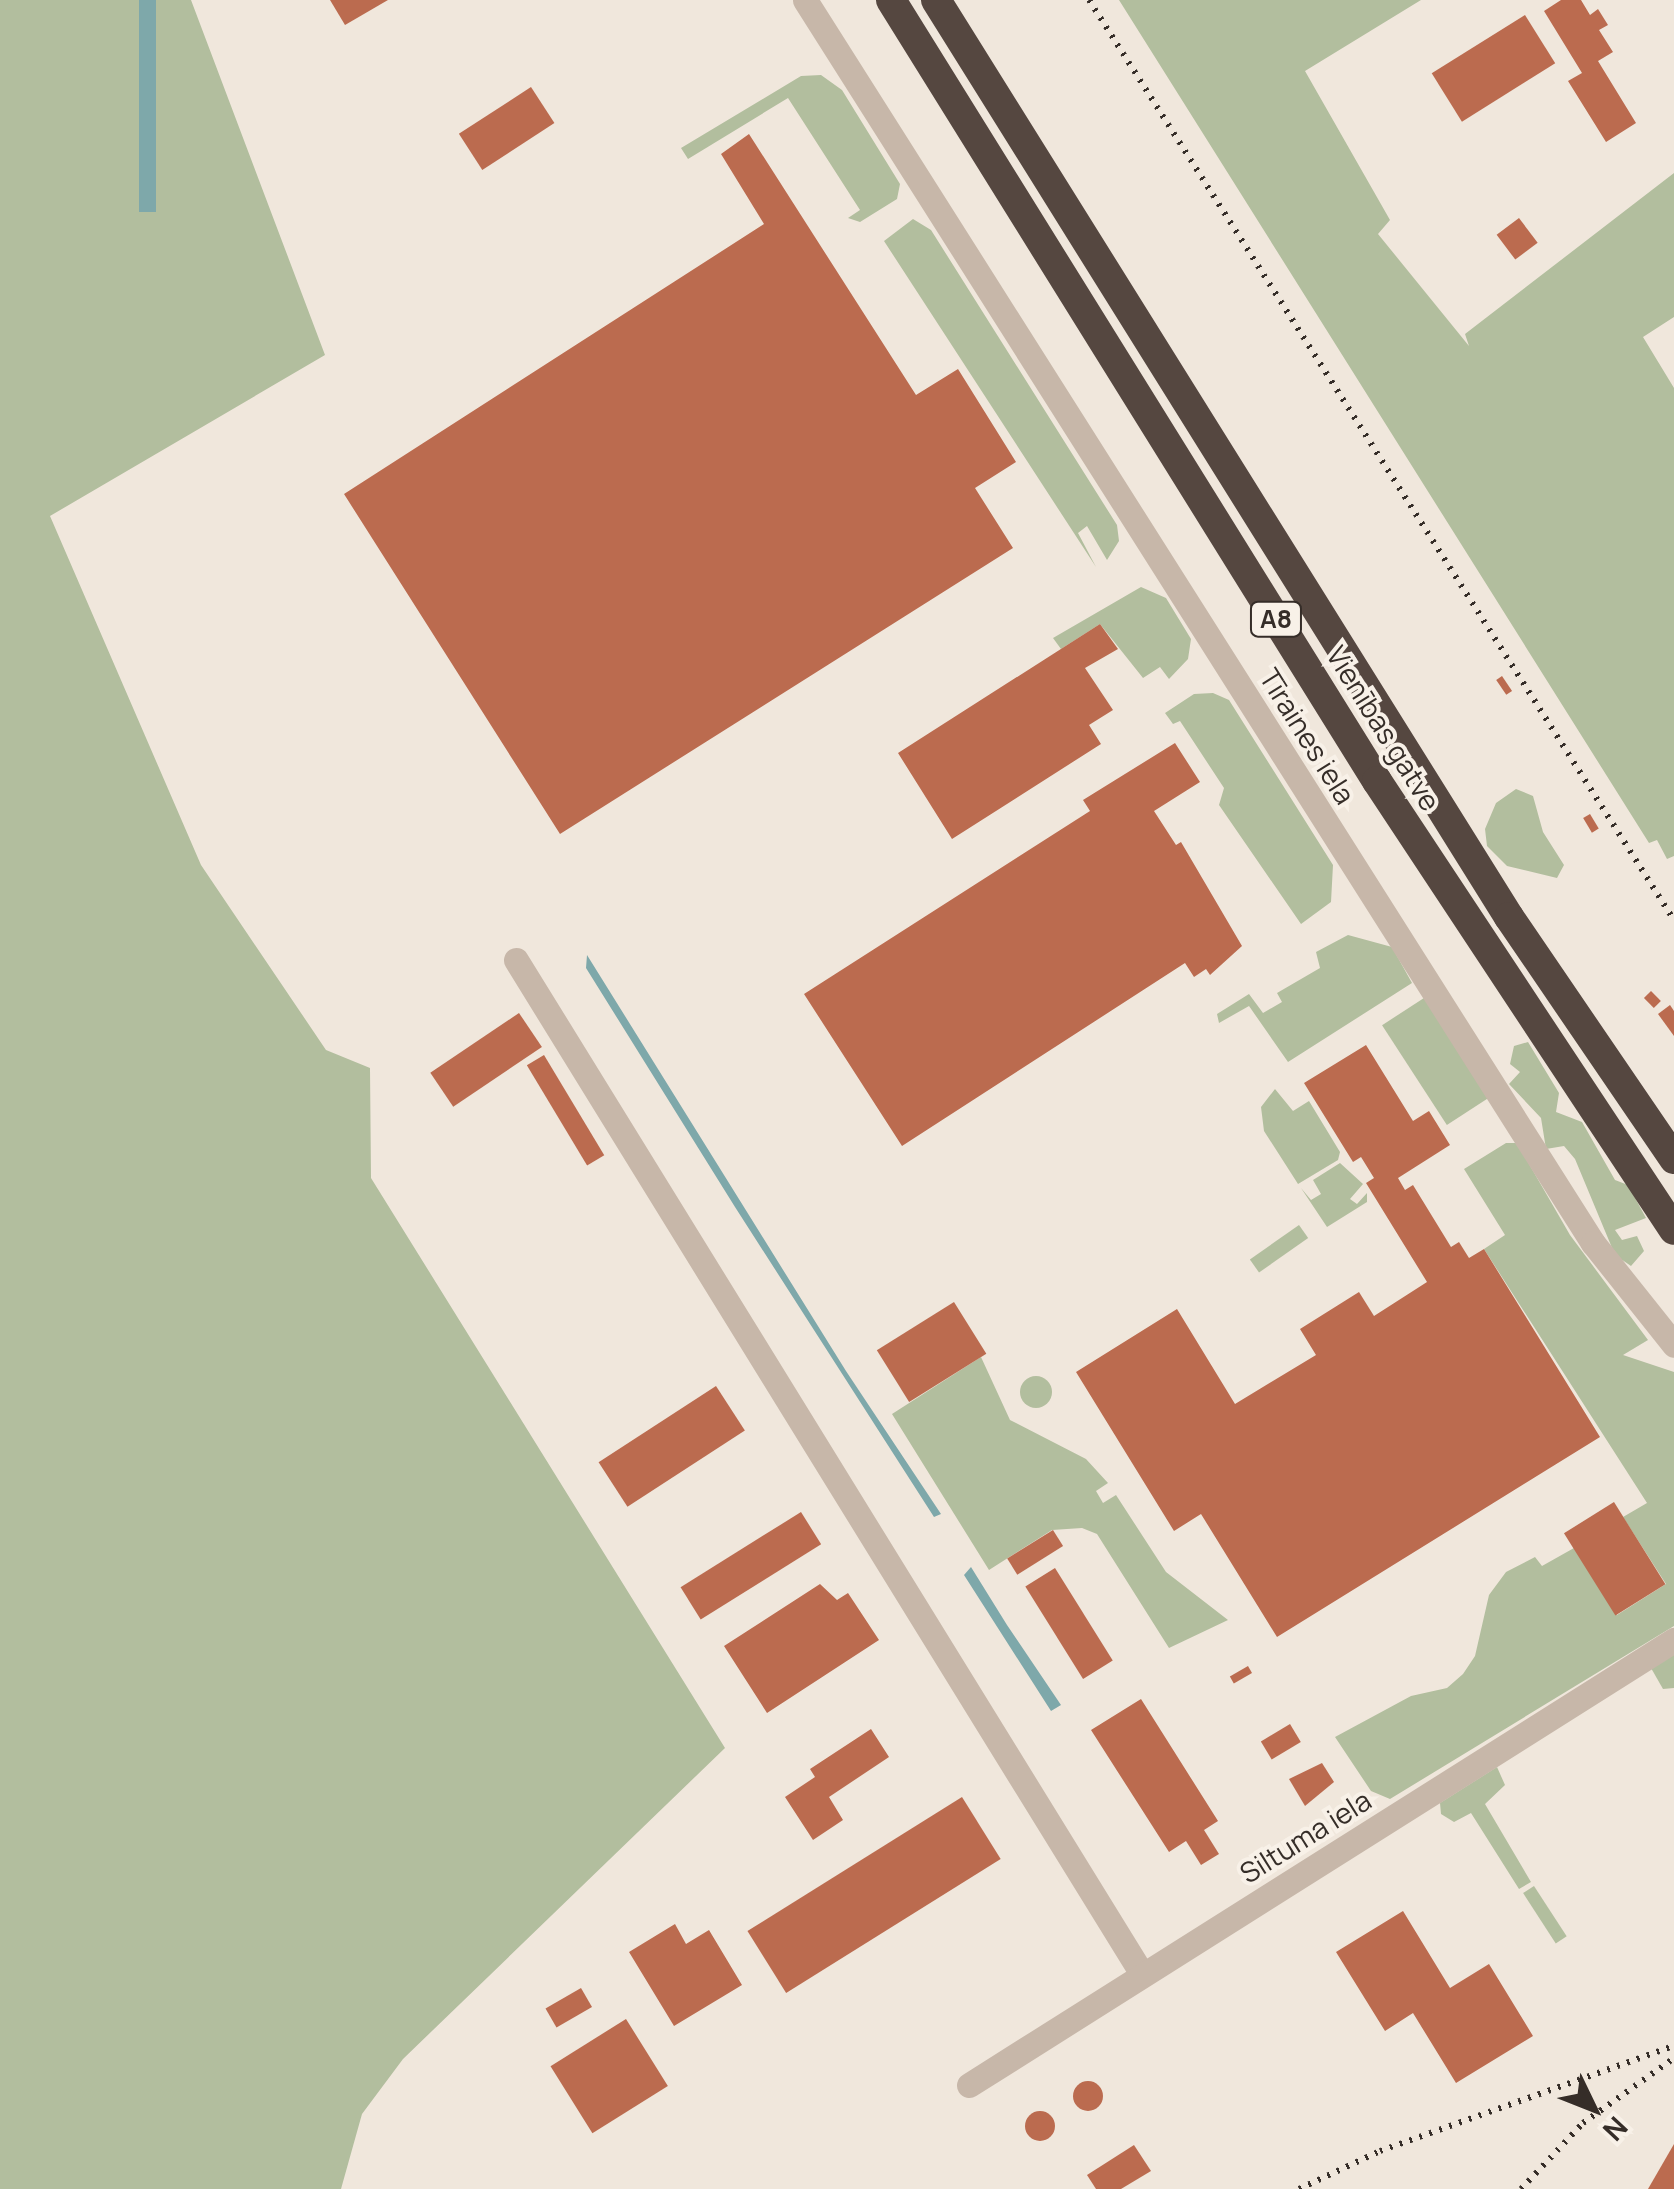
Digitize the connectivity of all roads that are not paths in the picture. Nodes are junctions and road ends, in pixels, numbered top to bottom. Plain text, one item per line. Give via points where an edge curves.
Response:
1 (805, 0) edge
2 (891, 0) edge
3 (936, 0) edge
4 (516, 960) dead end
5 (1674, 1159) edge
6 (1674, 1230) edge
7 (1674, 1345) edge
8 (1674, 1640) edge
9 (1142, 1974) junction
10 (969, 2086) dead end

1 - 7 street, Tīraines iela via 1593,1243
2 - 6 highway, Vienības gatve / A8 via 1388,798
3 - 5 highway, Vienības gatve / A8 via 1498,900
4 - 9 street
8 - 9 street, Siltuma iela
9 - 10 street, Siltuma iela

